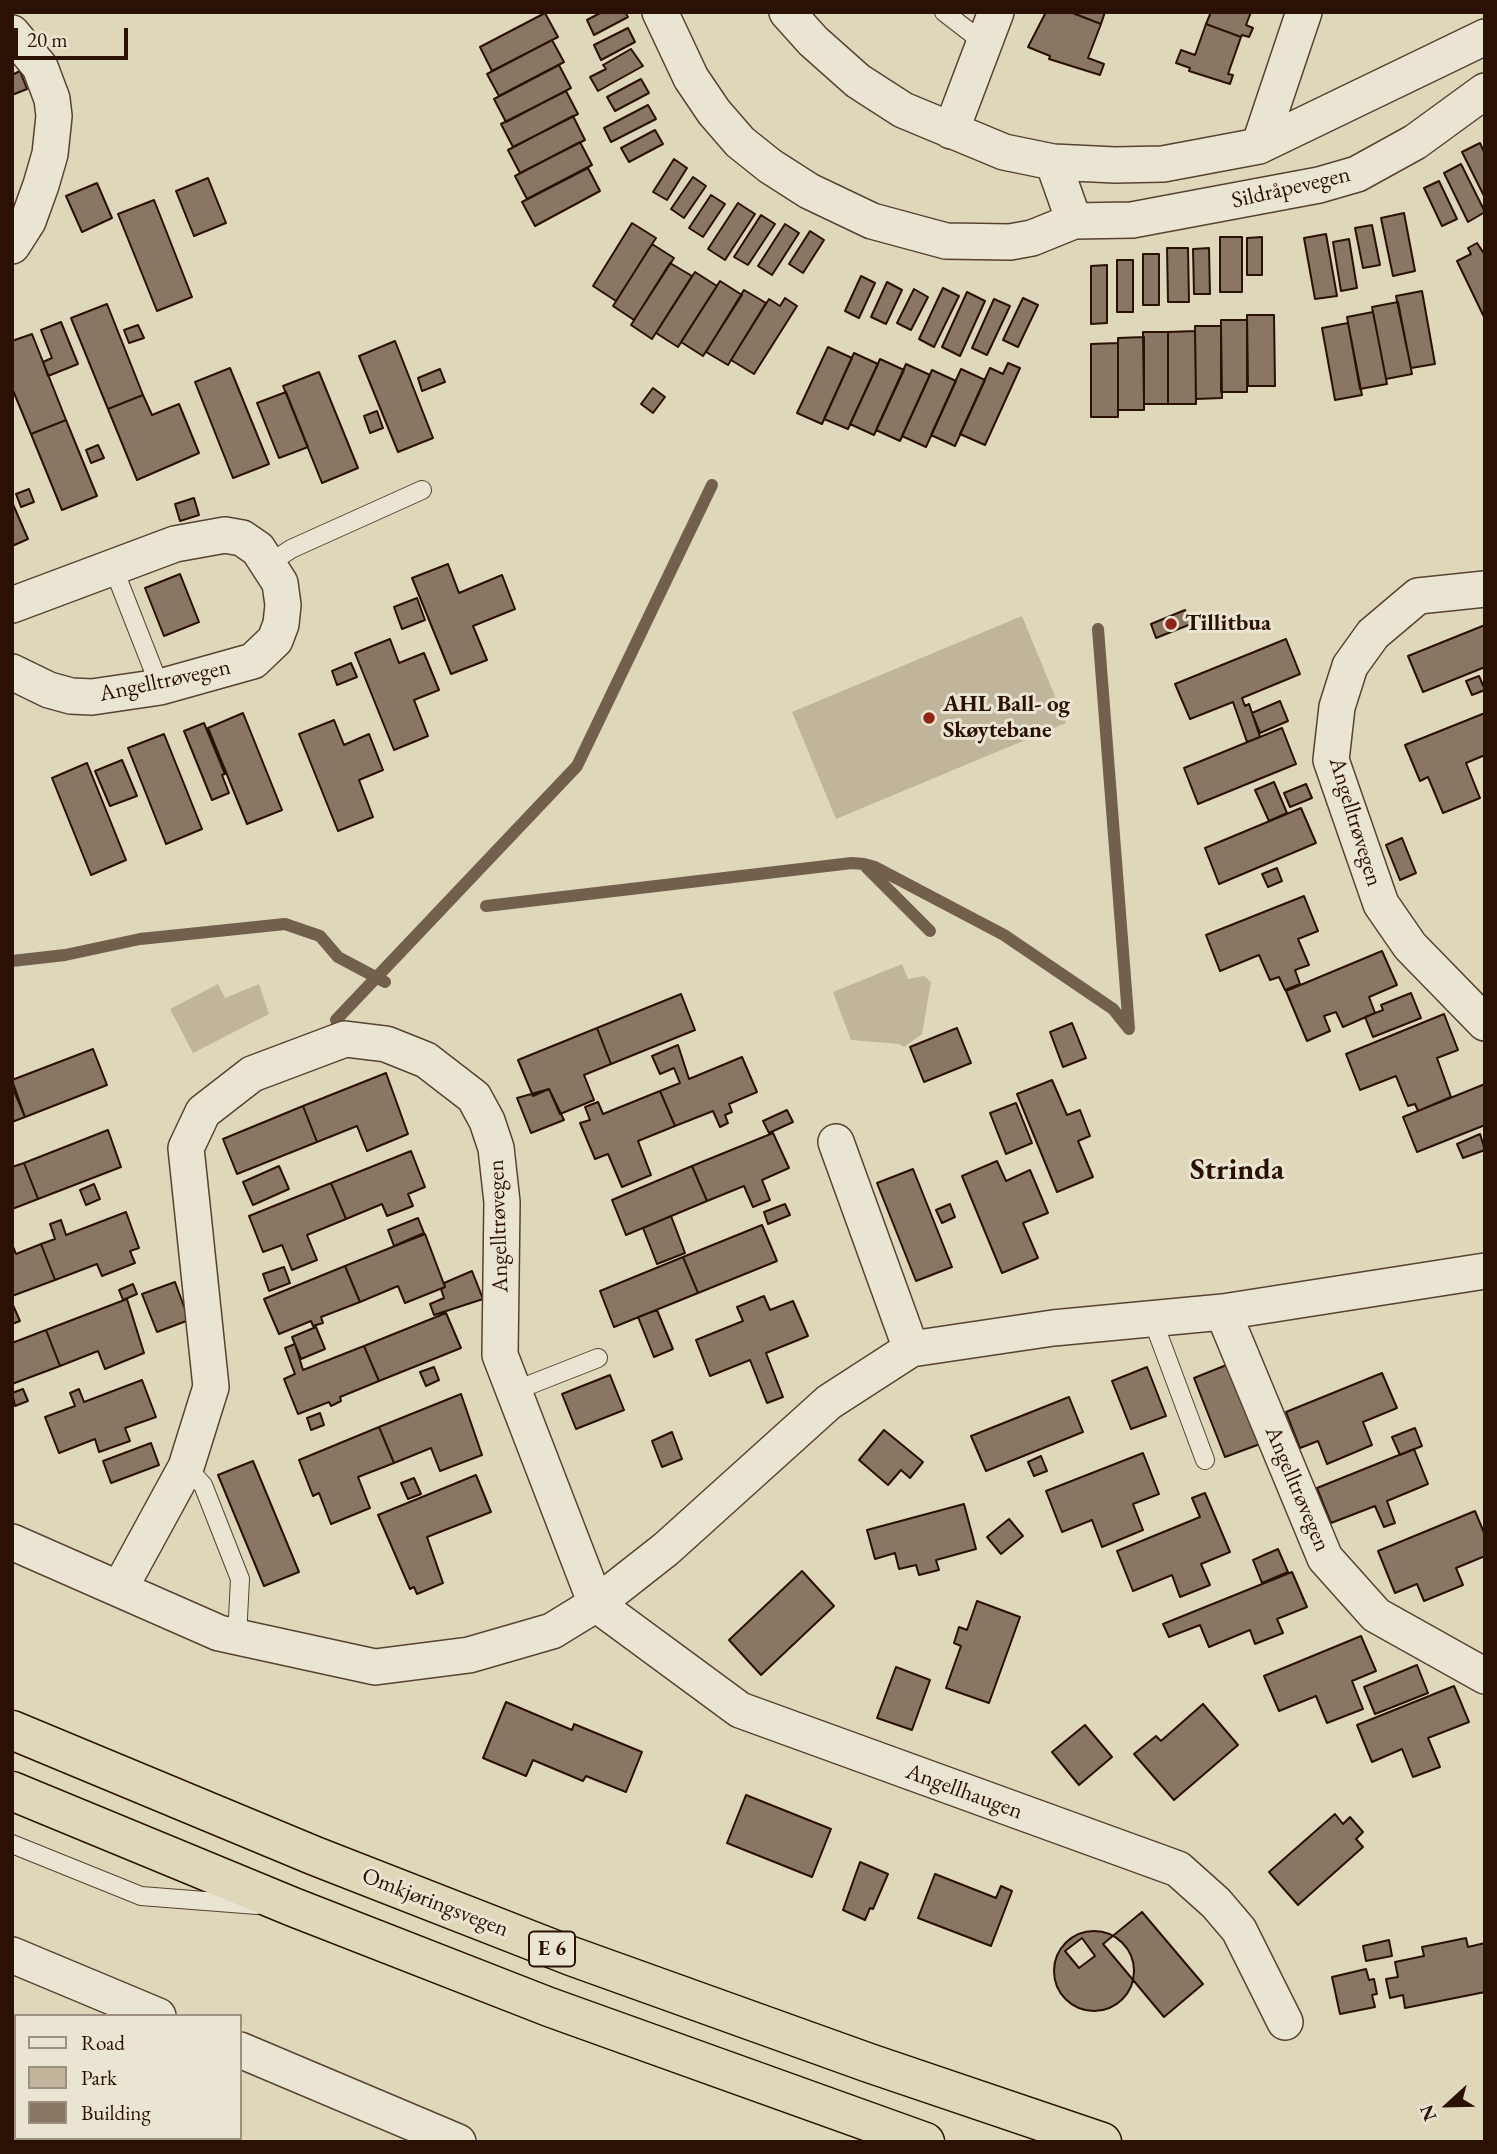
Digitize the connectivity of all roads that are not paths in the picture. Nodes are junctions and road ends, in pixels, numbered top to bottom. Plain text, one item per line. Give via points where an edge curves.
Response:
1 (660, 12) edge
2 (787, 12) edge
3 (944, 12) edge
4 (1304, 12) edge
5 (990, 28) edge
6 (12, 33) edge
7 (1485, 37) edge
8 (1485, 91) edge
9 (951, 131) junction
10 (1259, 146) junction
11 (1053, 162) junction
12 (1074, 221) junction
13 (12, 246) edge
14 (422, 490) dead end
15 (270, 563) junction
16 (113, 567) junction
17 (1485, 589) edge
18 (12, 605) edge
19 (12, 672) edge
20 (160, 687) junction
21 (1485, 1023) edge
22 (836, 1142) dead end
23 (1485, 1270) edge
24 (1223, 1312) junction
25 (1152, 1318) junction
26 (911, 1349) junction
27 (598, 1358) dead end
28 (514, 1391) junction
29 (1205, 1460) dead end
30 (186, 1467) junction
31 (12, 1542) edge
32 (120, 1588) junction
33 (596, 1604) junction
34 (237, 1637) junction
35 (1485, 1676) edge
36 (12, 1730) edge
37 (12, 1791) edge
38 (12, 1844) edge
39 (293, 1907) junction
40 (12, 1955) edge
41 (153, 2014) edge
42 (1285, 2022) dead end
43 (242, 2051) edge
44 (408, 2132) edge
45 (458, 2142) edge
46 (925, 2142) edge
47 (1102, 2142) edge

1 - 12 street, Sildråpevegen via 691,78 740,142 810,191 904,232 946,241 1010,242
2 - 9 street, Sildråpevegen via 858,81 903,110
3 - 5 lane
4 - 10 street
5 - 9 street
6 - 13 street via 40,67 54,116 41,185 28,221
7 - 10 street, Sildråpevegen
8 - 12 street, Sildråpevegen via 1406,147 1357,174 1132,220
9 - 11 street, Sildråpevegen via 1003,152
10 - 11 street, Sildråpevegen via 1163,164
11 - 12 street
14 - 15 lane via 291,549
15 - 16 street, Angelltrøvegen via 243,538 225,535 196,538
15 - 20 street, Angelltrøvegen via 280,583 283,605 281,624 268,648 253,661
16 - 18 street, Angelltrøvegen
16 - 20 lane
17 - 21 street, Angelltrøvegen via 1418,596 1373,634 1350,666 1337,706 1331,760 1381,904 1410,946
19 - 20 street, Angelltrøvegen via 71,696
22 - 26 street
23 - 24 street
24 - 25 street
24 - 35 street, Angelltrøvegen via 1325,1558 1376,1615
25 - 26 street
25 - 29 lane
26 - 33 street via 829,1402 666,1549
27 - 28 lane
28 - 30 street, Angelltrøvegen via 500,1355 502,1202 496,1148 487,1121 474,1097 426,1060 386,1044 345,1039 252,1074 204,1112 186,1148 211,1387
28 - 33 street, Angelltrøvegen
30 - 32 street, Angelltrøvegen
30 - 34 lane via 203,1485 240,1579
31 - 32 street
32 - 34 street
33 - 34 street via 552,1631 481,1652 375,1667
33 - 42 street, Angellhaugen via 740,1710 1178,1869 1239,1930
36 - 47 highway, Omkjøringsvegen / E 6 via 571,1956
37 - 39 highway, E 6
38 - 39 lane via 141,1896
39 - 46 highway, E 6 via 549,2007
40 - 41 street
43 - 44 street
44 - 45 street

